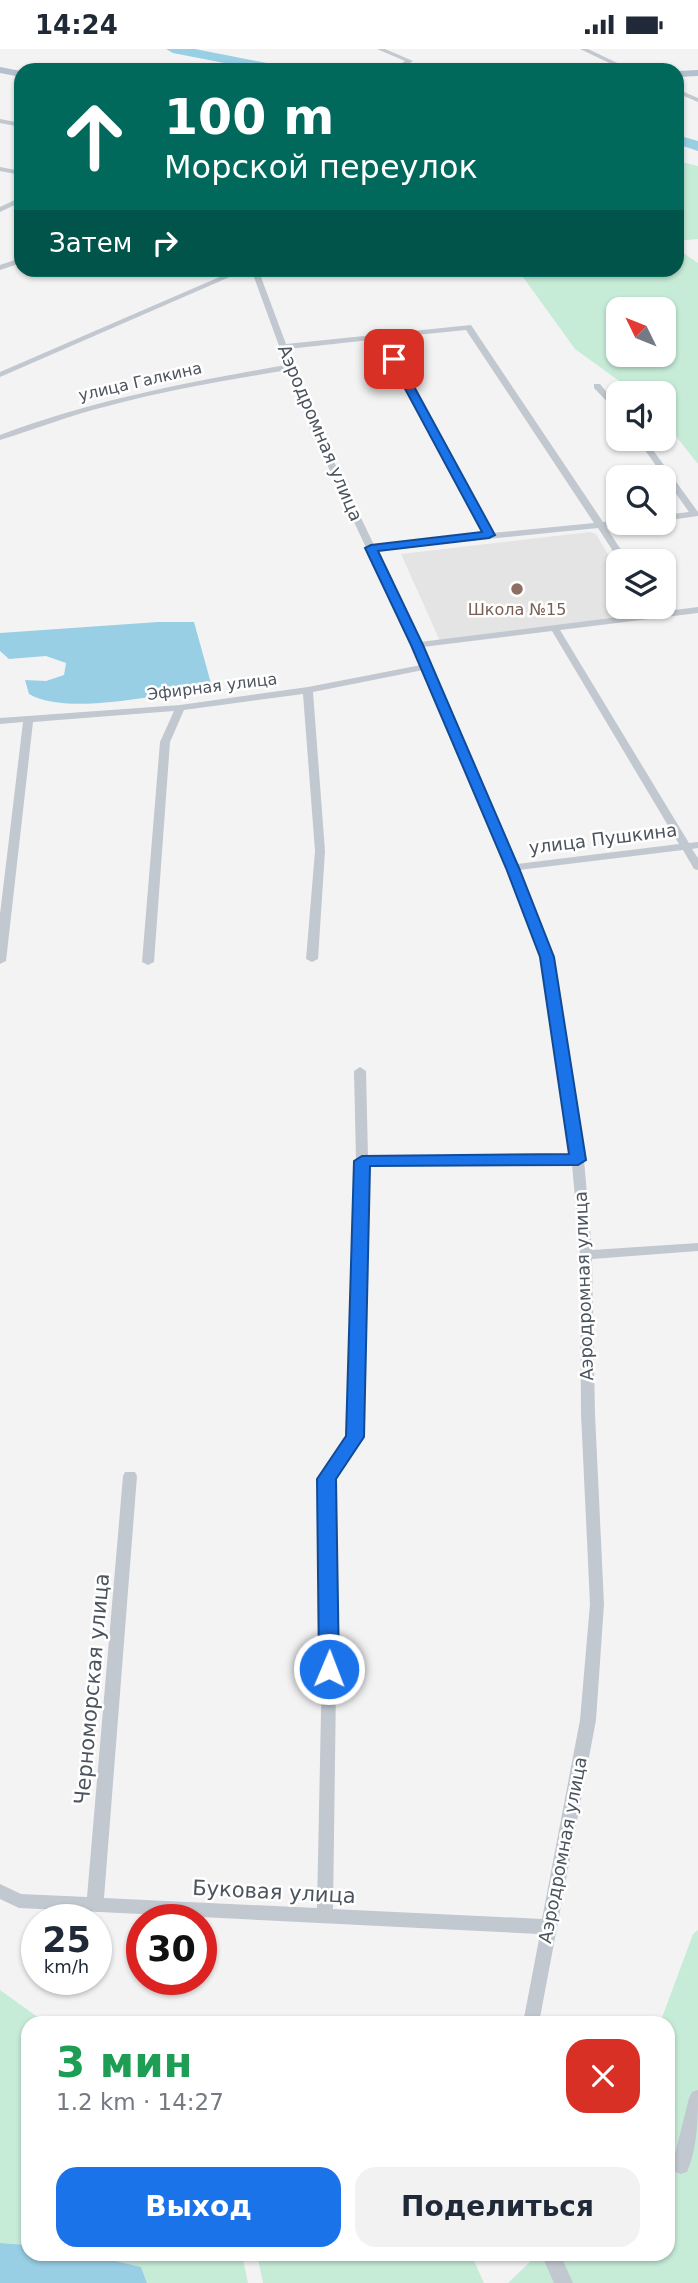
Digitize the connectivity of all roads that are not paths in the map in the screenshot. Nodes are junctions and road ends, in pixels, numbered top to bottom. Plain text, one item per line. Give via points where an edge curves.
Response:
1 (380, 49) edge
2 (600, 49) edge
3 (586, 50) edge
4 (407, 63) edge
5 (614, 63) edge
6 (227, 277) edge
7 (257, 277) edge
8 (468, 327) joint
9 (382, 337) junction
10 (283, 347) junction
11 (291, 367) junction
12 (0, 375) edge
13 (597, 386) dead end
14 (606, 397) edge
15 (0, 438) edge
16 (676, 488) edge
17 (676, 516) edge
18 (606, 524) edge
19 (602, 525) junction
20 (489, 535) junction
21 (371, 548) junction
22 (617, 549) edge
23 (698, 610) edge
24 (676, 611) edge
25 (611, 619) edge
26 (555, 629) junction
27 (417, 645) junction
28 (426, 667) junction
29 (308, 690) junction
30 (180, 708) junction
31 (29, 719) junction
32 (0, 721) edge
33 (693, 845) edge
34 (698, 867) edge
35 (513, 868) junction
36 (312, 959) dead end
37 (0, 961) edge
38 (148, 962) dead end
39 (360, 1072) dead end
40 (578, 1160) junction
41 (362, 1161) junction
42 (698, 1247) edge
43 (586, 1255) junction
44 (130, 1476) dead end
45 (0, 1891) edge
46 (76, 1904) edge
47 (95, 1904) edge
48 (112, 1906) edge
49 (325, 1916) junction
50 (548, 1927) junction
51 (532, 2016) edge
52 (698, 2098) edge
53 (681, 2166) dead end
54 (553, 2261) edge
55 (564, 2283) edge

1 - 4 street via 410,61
2 - 3 street
3 - 5 street
6 - 12 street
7 - 10 street, Аэродромная улица
8 - 9 street
8 - 19 street
9 - 10 street
9 - 20 street
10 - 11 street, Аэродромная улица
11 - 15 street, улица Галкина via 203,381 77,410
11 - 21 street, Аэродромная улица via 314,428
13 - 14 street
16 - 17 street via 695,514
18 - 19 street
19 - 20 street
19 - 22 street
20 - 21 street
21 - 27 street, Аэродромная улица
23 - 24 street
25 - 26 street
26 - 27 street
26 - 33 street
27 - 28 street, Аэродромная улица
28 - 29 street, Эфирная улица
28 - 35 street, Аэродромная улица
29 - 30 street, Эфирная улица
29 - 36 street via 320,851
30 - 31 street, Эфирная улица
30 - 38 street via 165,742
31 - 32 street, Эфирная улица
31 - 37 street
33 - 34 street
33 - 35 street, улица Пушкина
35 - 40 street, Аэродромная улица via 547,957
39 - 41 street
40 - 41 street
40 - 43 street, Аэродромная улица
41 - 49 street via 355,1437 327,1479 330,1614
42 - 43 street
43 - 50 street, Аэродромная улица via 597,1604 588,1720
44 - 47 street, Черноморская улица
45 - 46 street, Буковая улица via 19,1901
48 - 49 street, Буковая улица
49 - 50 street, Буковая улица
50 - 51 street, Аэродромная улица
52 - 53 street
54 - 55 street

